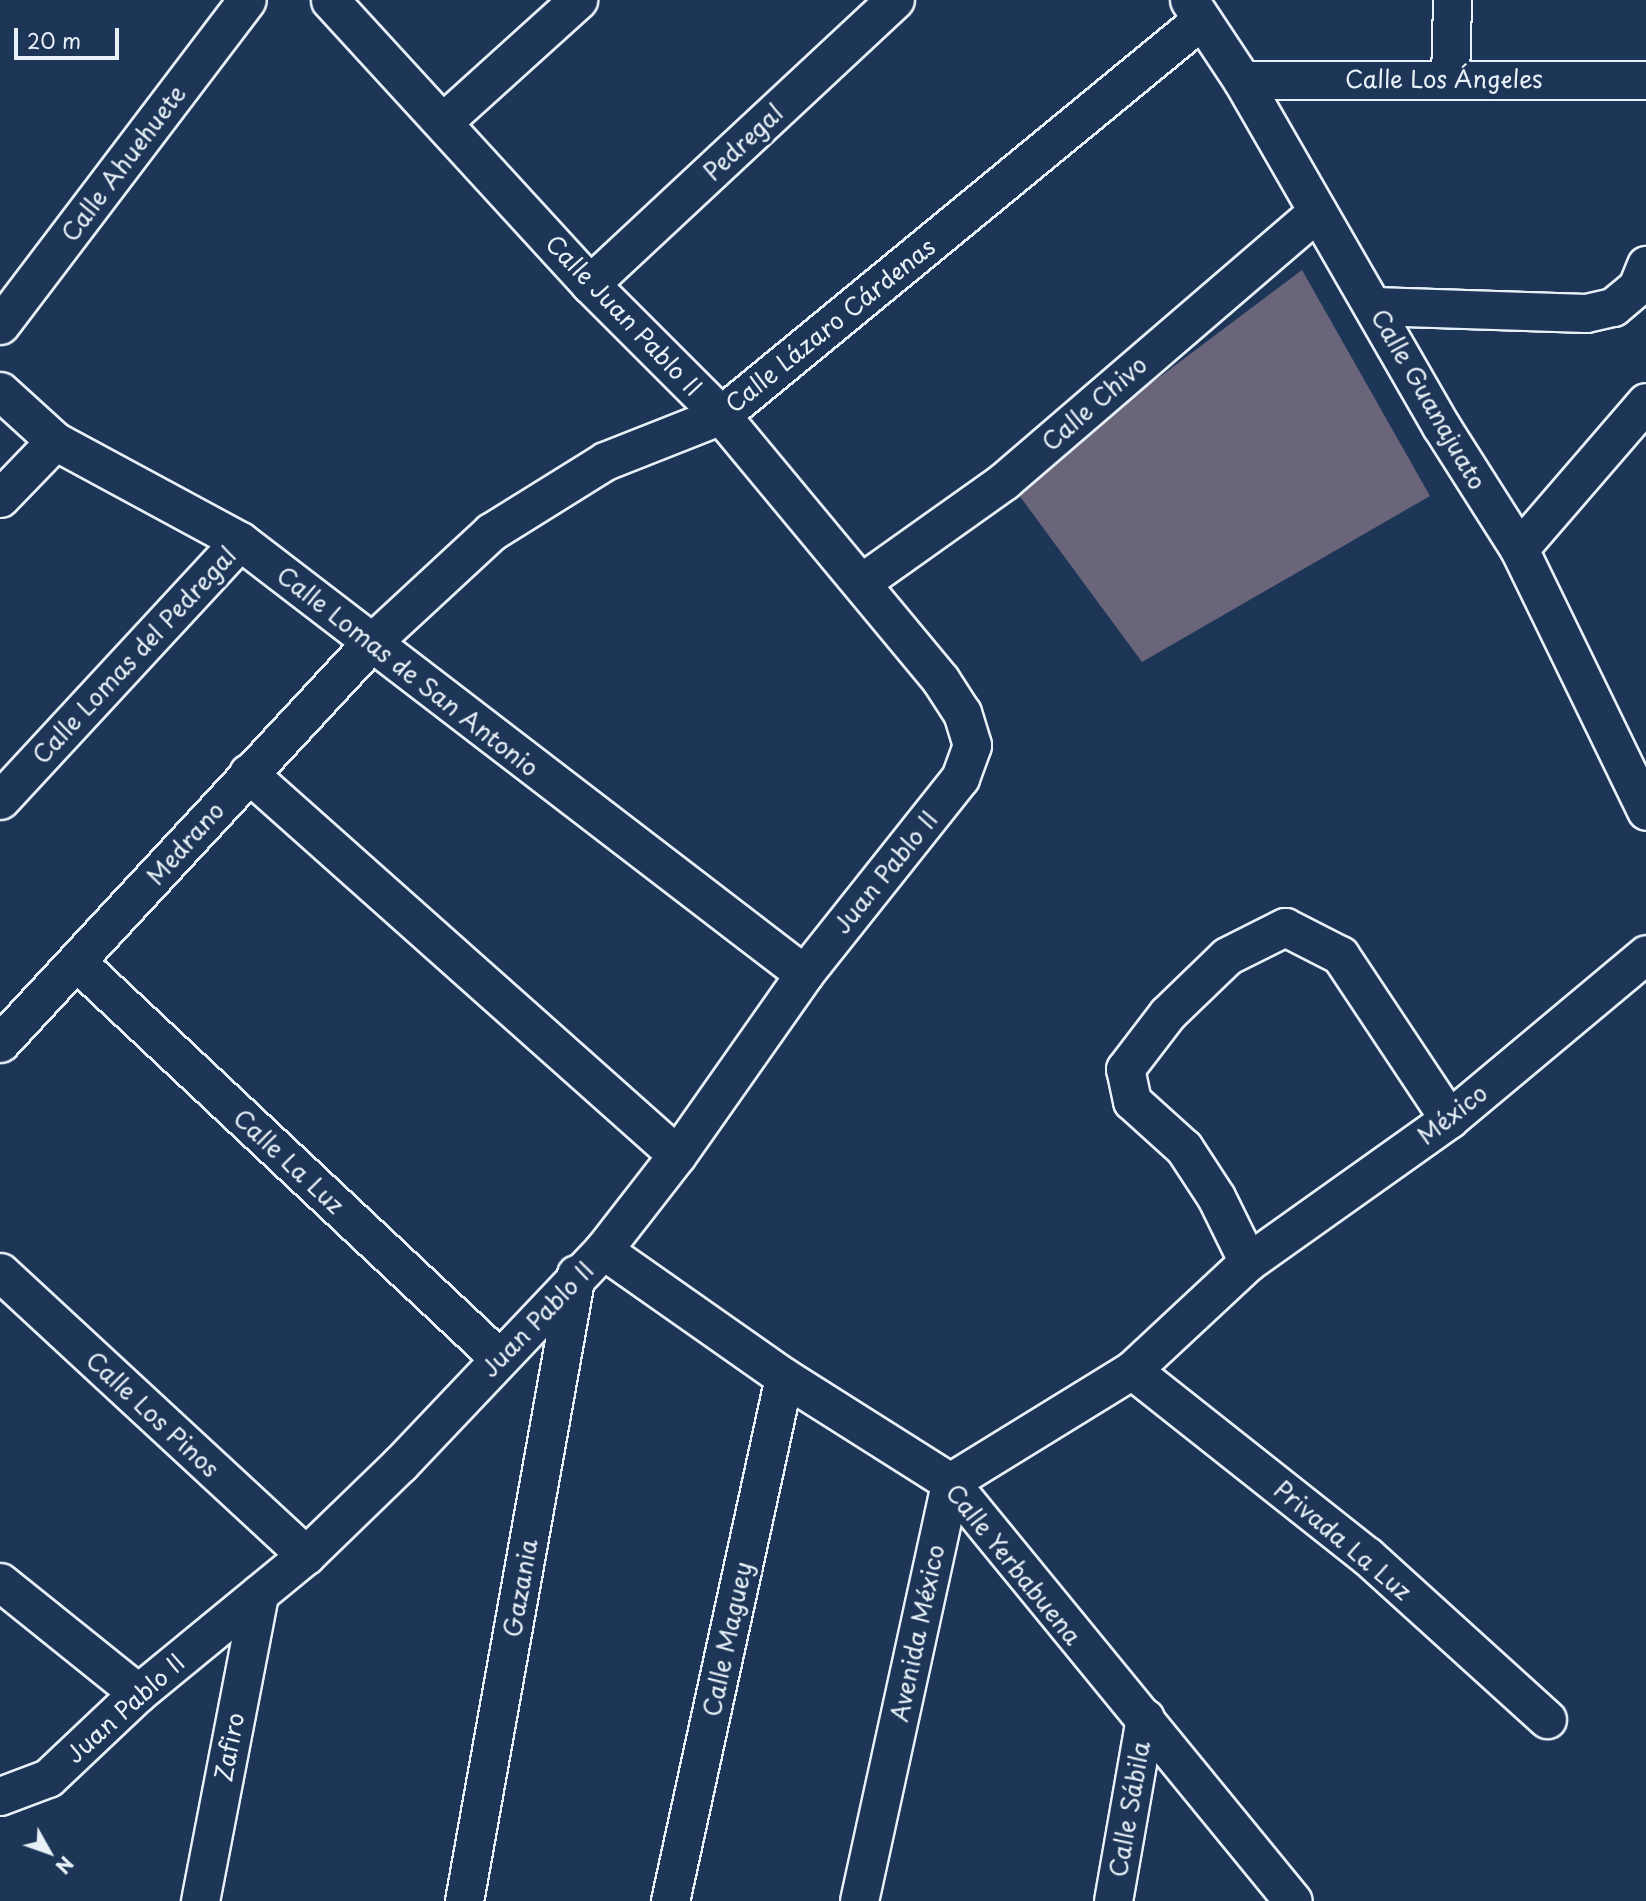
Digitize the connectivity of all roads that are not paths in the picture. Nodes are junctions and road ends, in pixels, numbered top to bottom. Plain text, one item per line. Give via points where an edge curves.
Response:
1 (247, 0) edge
2 (330, 0) edge
3 (578, 0) edge
4 (895, 0) edge
5 (1452, 0) edge
6 (1195, 10) edge
7 (1450, 78) junction
8 (1242, 80) junction
9 (1646, 80) edge
10 (444, 121) junction
11 (1317, 212) junction
12 (1646, 265) edge
13 (590, 284) junction
14 (1374, 306) junction
15 (0, 325) edge
16 (0, 391) edge
17 (1646, 402) edge
18 (721, 415) junction
19 (55, 442) junction
20 (0, 499) edge
21 (240, 541) junction
22 (1519, 549) junction
23 (862, 582) junction
24 (370, 644) junction
25 (972, 745) joint
26 (248, 773) junction
27 (0, 800) edge
28 (1646, 811) edge
29 (1646, 954) edge
30 (78, 963) junction
31 (804, 974) junction
32 (0, 1043) edge
33 (1449, 1119) junction
34 (677, 1155) junction
35 (603, 1250) junction
36 (1248, 1262) junction
37 (0, 1272) edge
38 (576, 1274) junction
39 (499, 1358) junction
40 (1132, 1370) junction
41 (784, 1377) junction
42 (950, 1482) junction
43 (306, 1555) junction
44 (0, 1582) edge
45 (259, 1594) junction
46 (138, 1693) junction
47 (1145, 1718) junction
48 (1547, 1719) dead end
49 (0, 1796) edge
50 (200, 1901) edge
51 (464, 1901) edge
52 (670, 1901) edge
53 (859, 1901) edge
54 (1113, 1901) edge
55 (1293, 1901) edge

1 - 15 street, Calle Ahuehuete
2 - 10 street, Calle Juan Pablo II
3 - 10 street
4 - 13 street, Pedregal
5 - 7 street
6 - 8 street, Calle Guanajuato
6 - 18 street, Calle Lázaro Cárdenas
7 - 8 street, Calle Los Ángeles
7 - 9 street, Calle Los Ángeles
8 - 11 street, Calle Guanajuato
10 - 13 street, Calle Juan Pablo II
11 - 14 street, Calle Guanajuato
11 - 23 street, Calle Chivo via 1004,481
12 - 14 street via 1637,287 1613,307 1586,313
13 - 18 street, Calle Juan Pablo II
14 - 22 street, Calle Guanajuato via 1441,426
16 - 19 street, Calle Lomas de San Antonio
17 - 22 street
18 - 23 street, Calle Juan Pablo II
18 - 24 street, Calle Lázaro Cárdenas via 605,461 491,532
19 - 20 street
19 - 21 street, Calle Lomas de San Antonio
21 - 24 street, Calle Lomas de San Antonio
21 - 27 street, Calle Lomas del Pedregal
22 - 28 street, Calle Guanajuato
23 - 25 street, Calle Juan Pablo II via 940,679 962,713
24 - 26 street, Medrano
24 - 31 street, Calle Lomas de San Antonio
25 - 31 street, Juan Pablo II via 960,778
26 - 30 street, Medrano
26 - 34 street
29 - 33 street, México
30 - 32 street, Medrano
30 - 39 street, Calle La Luz
31 - 34 street, Juan Pablo II
33 - 36 street, México
33 - 36 street via 1340,955 1285,927 1227,956 1167,1014 1125,1069 1132,1101 1184,1147 1216,1197
34 - 35 street, Juan Pablo II
35 - 38 street, Juan Pablo II
35 - 41 street, Calle Yerbabuena
36 - 40 street
37 - 43 street, Calle Los Pinos
38 - 39 street, Juan Pablo II
38 - 51 street, Gazania
39 - 43 street, Juan Pablo II
40 - 42 street
40 - 48 street, Privada La Luz via 1367,1556
41 - 42 street, Calle Yerbabuena
41 - 52 street, Calle Maguey
42 - 47 street, Calle Yerbabuena
42 - 53 street, Avenida México
43 - 45 street, Juan Pablo II
44 - 46 street
45 - 46 street, Juan Pablo II
45 - 50 street, Zafiro
46 - 49 street, Juan Pablo II via 48,1778
47 - 54 street, Calle Sábila
47 - 55 street, Calle Yerbabuena

